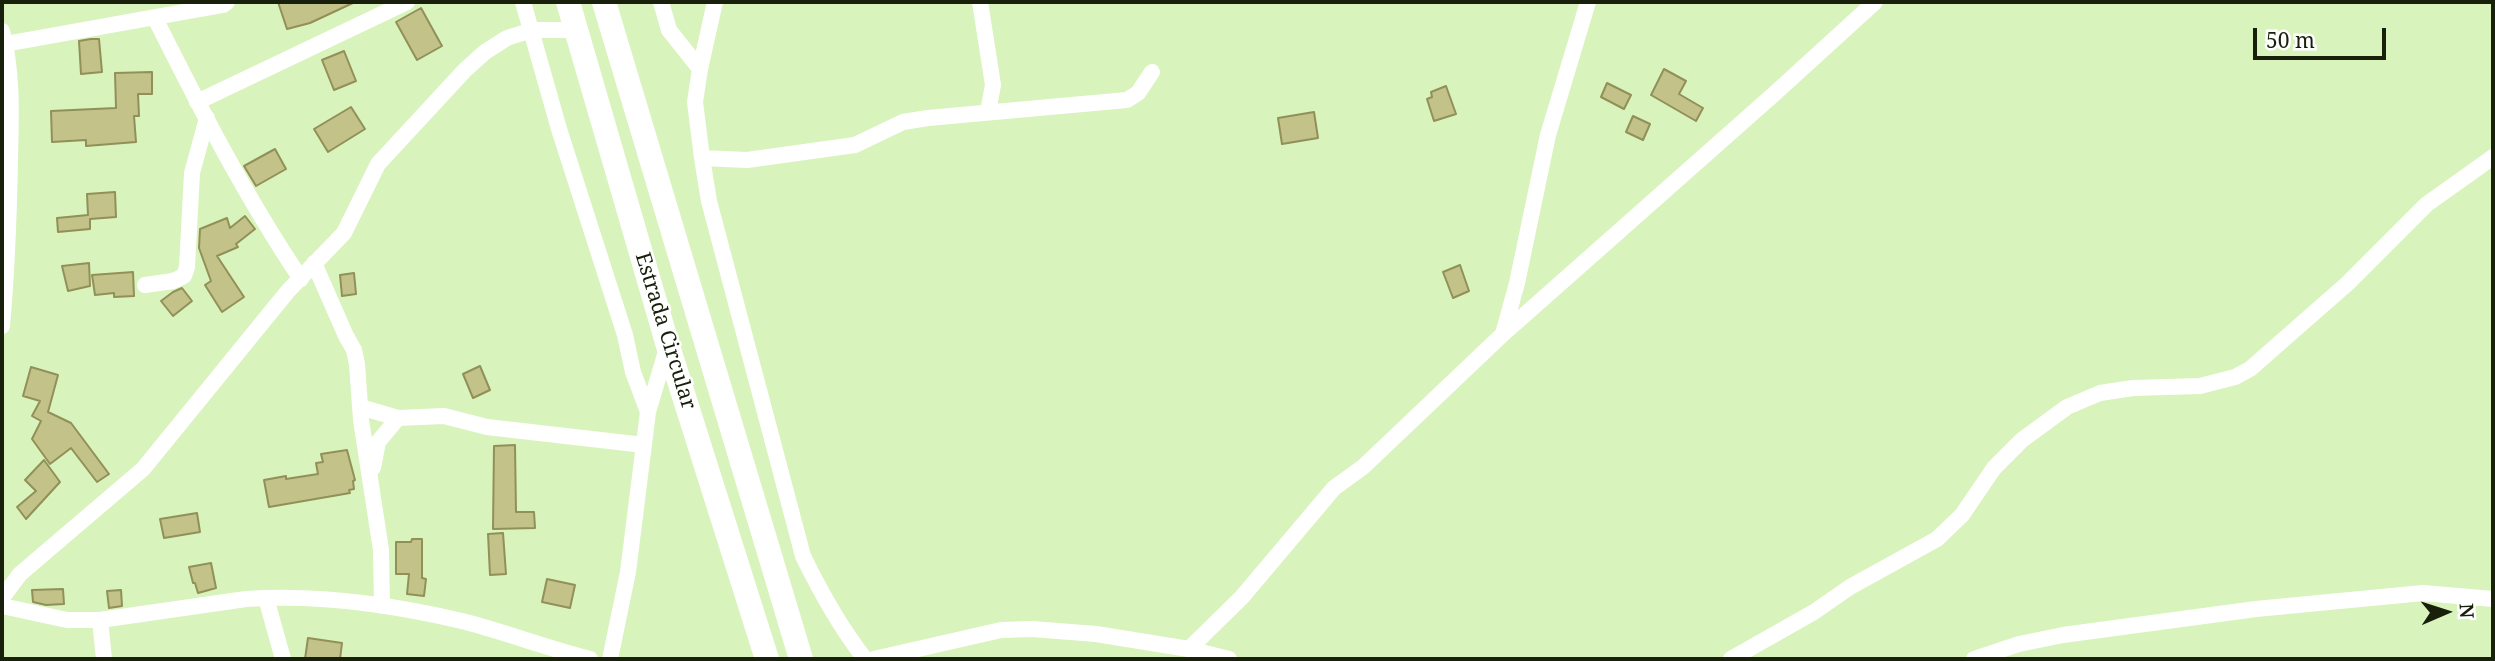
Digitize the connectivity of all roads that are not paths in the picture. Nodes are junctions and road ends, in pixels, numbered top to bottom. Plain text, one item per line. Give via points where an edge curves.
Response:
1 (227, 2) edge
2 (407, 2) edge
3 (523, 2) edge
4 (568, 2) edge
5 (604, 2) edge
6 (661, 2) edge
7 (716, 2) edge
8 (980, 2) edge
9 (1588, 2) edge
10 (1875, 2) edge
11 (155, 18) junction
12 (531, 30) junction
13 (576, 30) junction
14 (4, 37) edge
15 (700, 69) junction
16 (1152, 72) dead end
17 (197, 102) junction
18 (988, 112) junction
19 (207, 118) junction
20 (6, 129) edge
21 (2493, 157) edge
22 (702, 158) junction
23 (314, 263) junction
24 (301, 279) junction
25 (145, 285) dead end
26 (2, 326) edge
27 (1503, 334) junction
28 (668, 346) junction
29 (360, 407) junction
30 (648, 412) junction
31 (398, 418) junction
32 (644, 445) junction
33 (371, 481) junction
34 (2, 598) edge
35 (266, 598) junction
36 (2493, 599) edge
37 (2, 606) edge
38 (382, 606) junction
39 (100, 620) junction
40 (1189, 649) junction
41 (104, 659) edge
42 (283, 659) edge
43 (590, 659) edge
44 (610, 659) edge
45 (767, 659) edge
46 (801, 659) edge
47 (865, 659) edge
48 (874, 659) edge
49 (1228, 659) edge
50 (1731, 659) edge
51 (1974, 659) edge

1 - 11 street
2 - 17 street
3 - 12 street
4 - 13 main road, Estrada Circular
5 - 46 main road, Estrada Circular
6 - 15 street via 669,30
7 - 15 street
8 - 18 street via 993,85
9 - 27 street via 1548,135
10 - 27 street
11 - 14 street
11 - 17 street
12 - 13 street
12 - 23 street via 485,52 444,91 378,164 344,233
12 - 30 street
13 - 28 main road, Estrada Circular
14 - 20 street
15 - 22 street via 695,102
16 - 18 street via 1138,93 1127,100
17 - 19 street
18 - 22 street via 902,122 855,145 747,160
19 - 24 street via 264,225
19 - 25 street via 192,173 184,276
20 - 26 street via 9,252
21 - 50 street via 2427,204 2348,283 2250,369 2200,386 2100,393 2067,407 2022,440 1994,468 1962,515 1937,540
22 - 47 street via 709,201 803,556 821,593
23 - 24 street
23 - 29 street via 354,349
24 - 34 street via 143,469 20,574
27 - 40 street via 1363,467 1334,488 1242,597
28 - 30 street
28 - 45 main road, Estrada Circular
29 - 31 street
29 - 33 street
30 - 32 street
31 - 32 street via 444,416 487,427
31 - 33 street via 379,442
32 - 44 street via 628,572
33 - 38 street via 381,551
35 - 38 street
35 - 39 street
35 - 42 street
36 - 51 street via 2423,593 2256,609 2063,635
37 - 39 street via 67,620
38 - 43 street via 468,623
39 - 41 street
40 - 48 street via 1032,629 1001,630
40 - 49 street

